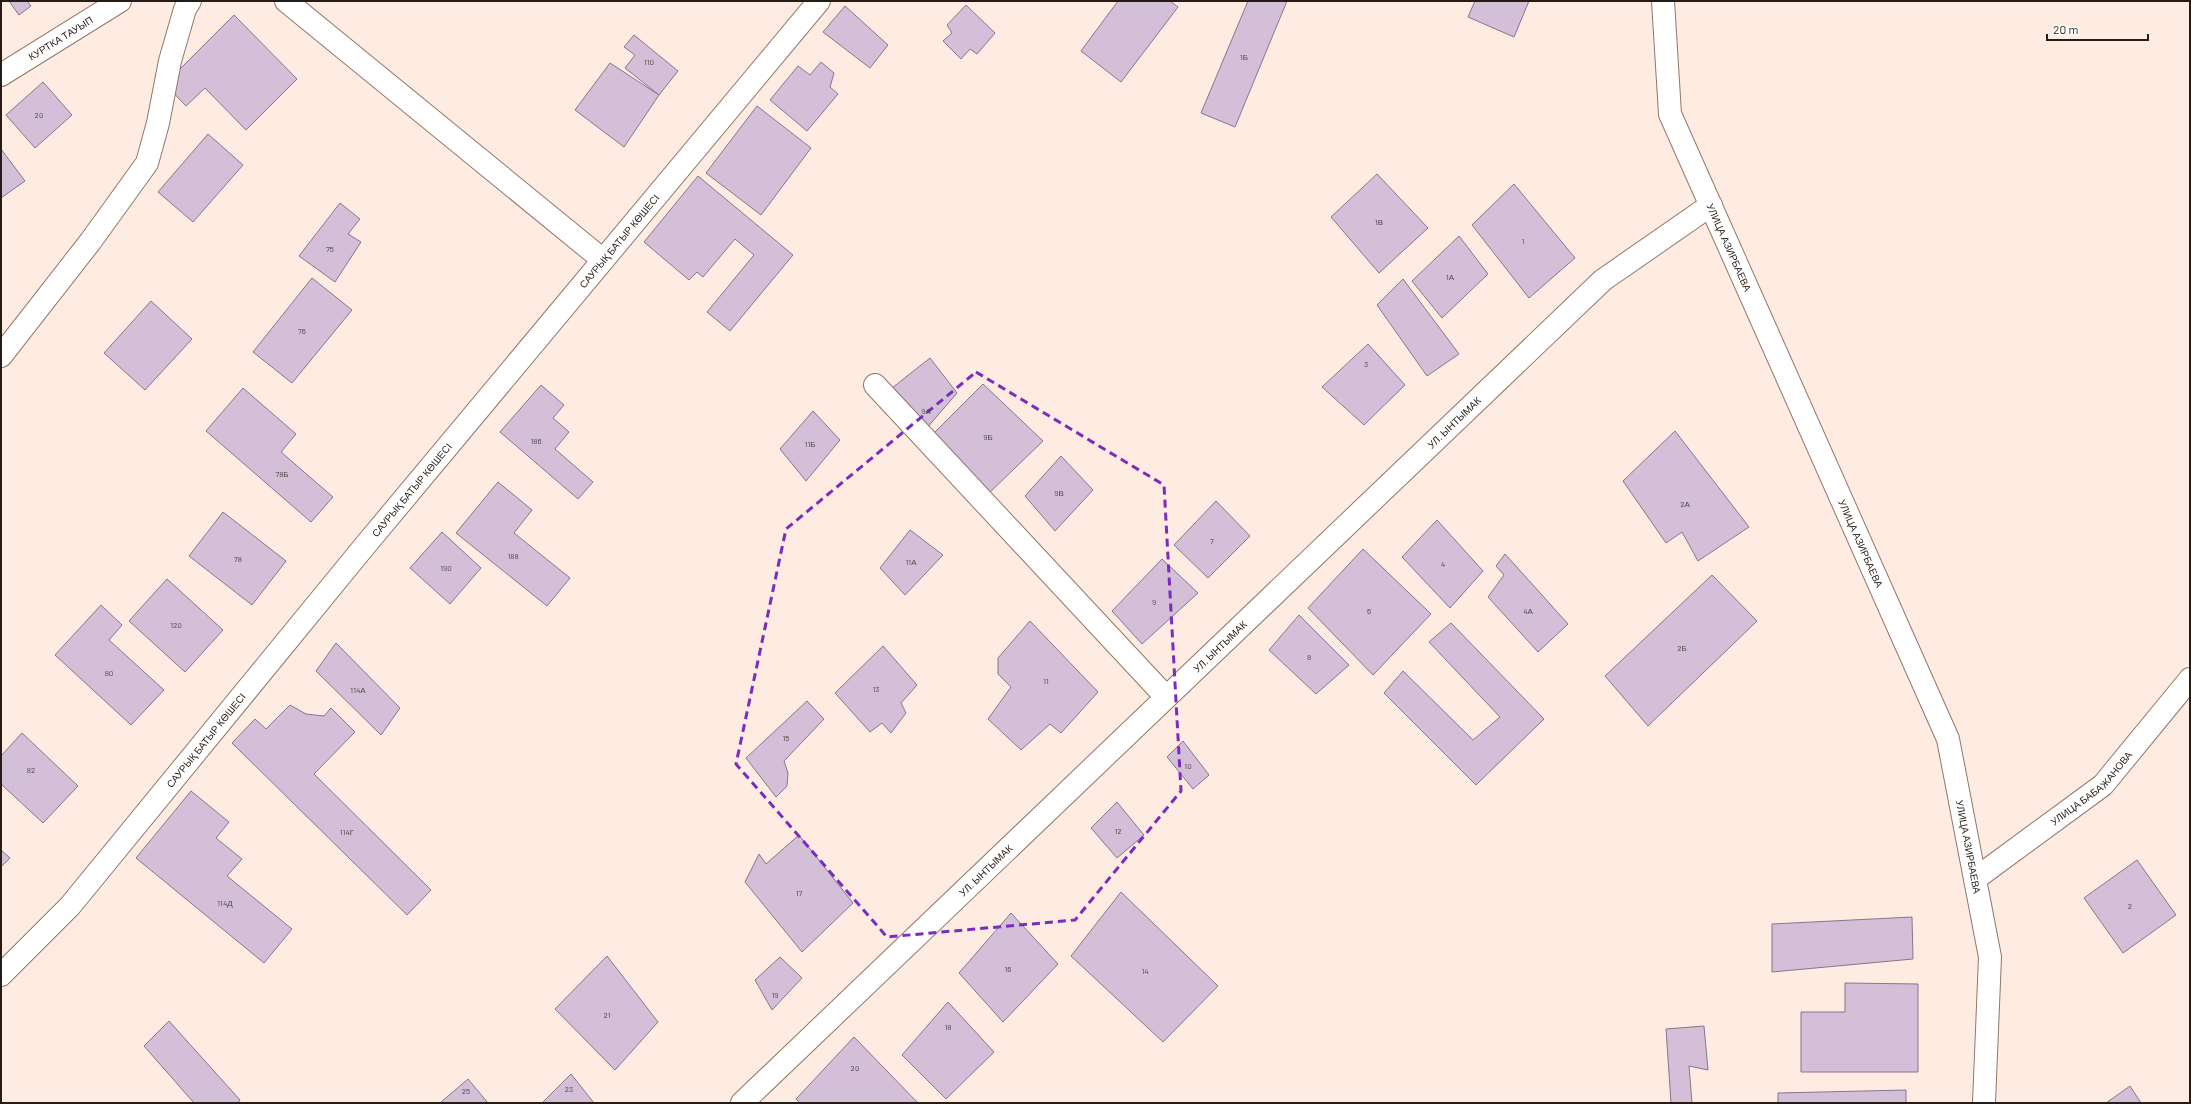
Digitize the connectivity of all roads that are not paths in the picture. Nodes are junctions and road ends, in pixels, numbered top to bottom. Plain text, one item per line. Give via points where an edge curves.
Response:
1 (120, 1) edge
2 (190, 1) edge
3 (286, 1) edge
4 (819, 1) edge
5 (1663, 1) edge
6 (1, 75) edge
7 (1711, 205) junction
8 (603, 260) junction
9 (1, 356) edge
10 (875, 385) dead end
11 (2190, 679) edge
12 (1166, 698) junction
13 (1975, 879) junction
14 (1, 975) edge
15 (755, 1099) edge
16 (1984, 1103) edge

1 - 6 street, КУРТКА ТАУЫП
2 - 9 street via 170,61 147,163 90,242
3 - 8 street
4 - 8 street, САУРЫҚ БАТЫР КӨШЕСІ
5 - 7 street, УЛИЦА АЗИРБАЕВА via 1670,114
7 - 12 street, УЛ. ЫНТЫМАК via 1603,280
7 - 13 street, УЛИЦА АЗИРБАЕВА via 1948,739
8 - 14 street, САУРЫҚ БАТЫР КӨШЕСІ via 70,906
10 - 12 street
11 - 13 street, УЛИЦА БАБАЖАНОВА via 2103,785
12 - 15 street, УЛ. ЫНТЫМАК
13 - 16 street, УЛИЦА АЗИРБАЕВА via 1990,957

